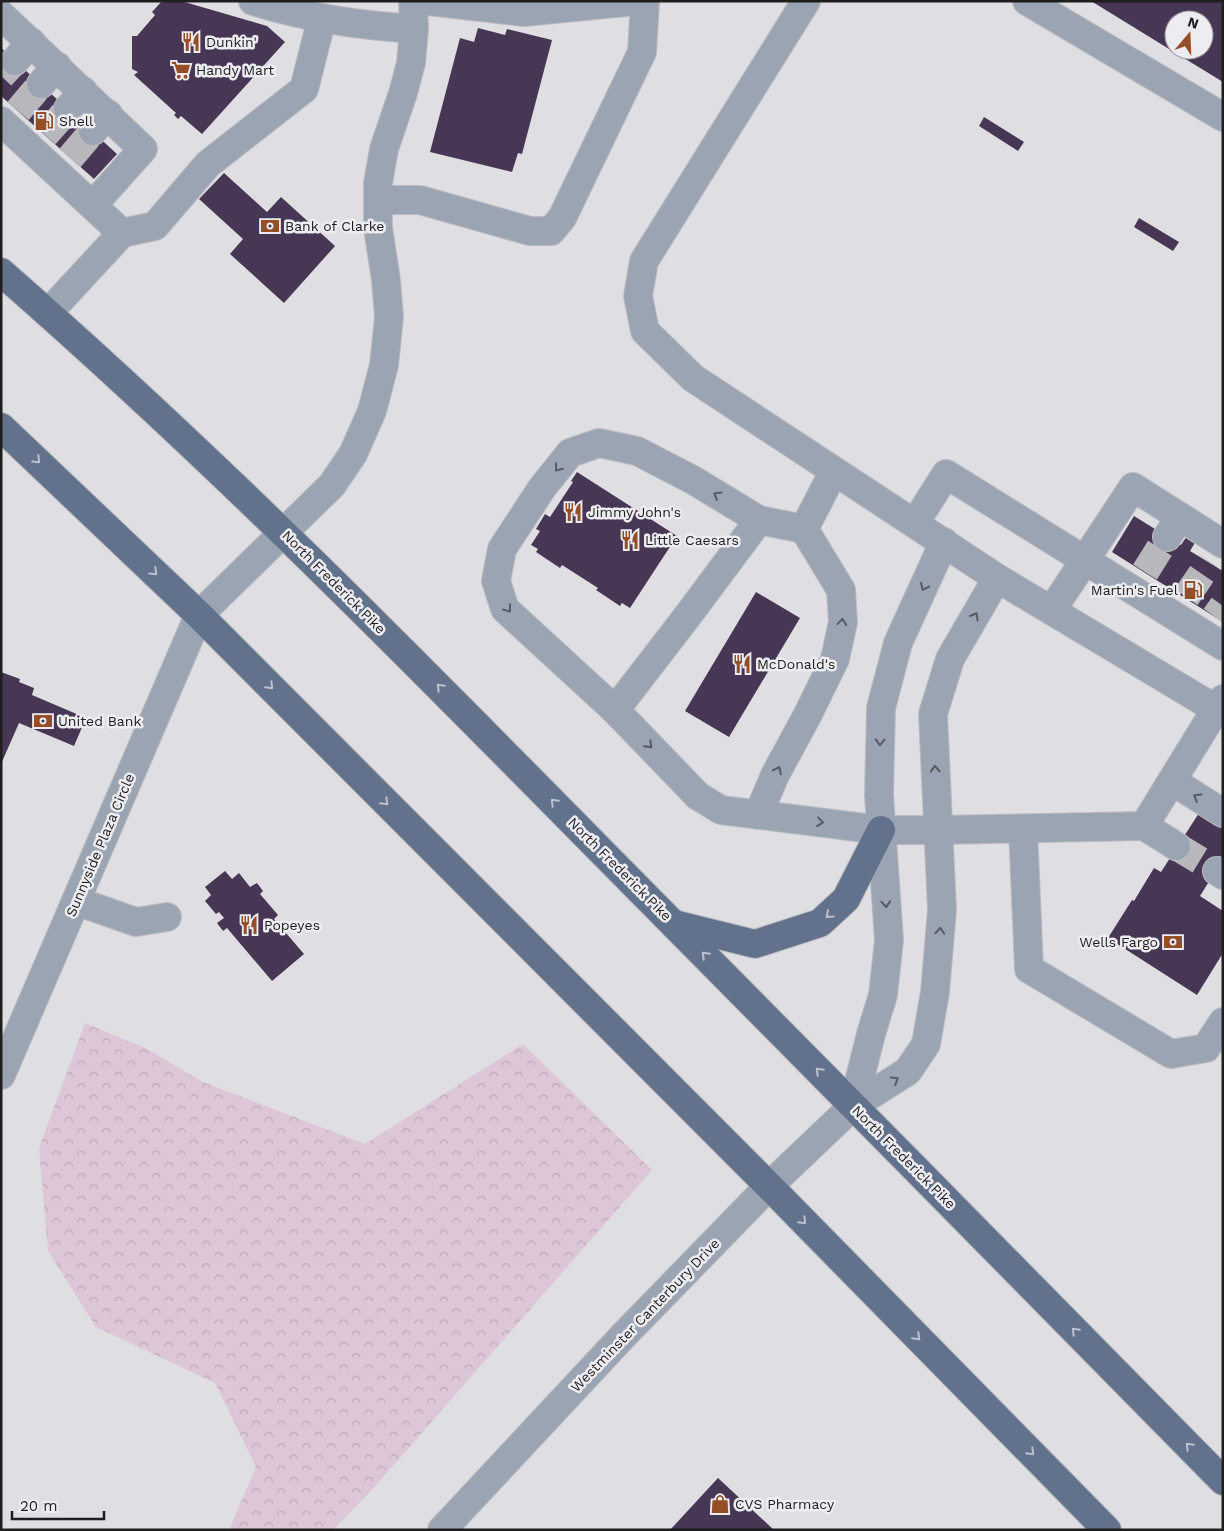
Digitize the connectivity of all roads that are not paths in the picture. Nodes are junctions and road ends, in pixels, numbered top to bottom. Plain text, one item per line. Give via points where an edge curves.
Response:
1 (253, 1) edge
2 (413, 1) edge
3 (428, 1) edge
4 (636, 1) edge
5 (645, 1) edge
6 (806, 1) edge
7 (1027, 1) edge
8 (546, 6) edge
9 (1, 14) edge
10 (322, 18) junction
11 (414, 29) junction
12 (1223, 118) edge
13 (9, 119) edge
14 (378, 200) junction
15 (93, 205) junction
16 (122, 233) junction
17 (1, 272) edge
18 (48, 313) junction
19 (1, 427) edge
20 (834, 471) junction
21 (759, 520) junction
22 (915, 523) junction
23 (804, 528) junction
24 (284, 532) junction
25 (944, 542) junction
26 (1218, 550) edge
27 (1085, 560) junction
28 (997, 578) junction
29 (1052, 610) junction
30 (199, 615) junction
31 (1214, 633) edge
32 (1221, 707) edge
33 (615, 710) junction
34 (1172, 781) junction
35 (1223, 813) edge
36 (758, 815) junction
37 (1144, 826) junction
38 (1023, 829) junction
39 (881, 830) junction
40 (938, 830) junction
41 (1176, 846) tunnel mouth
42 (76, 901) junction
43 (167, 918) dead end
44 (674, 924) junction
45 (1223, 1022) edge
46 (1, 1075) edge
47 (854, 1106) junction
48 (768, 1186) junction
49 (1223, 1481) edge
50 (442, 1530) edge
51 (1107, 1530) edge

1 - 10 street via 291,13
2 - 11 street
3 - 8 street via 524,12
4 - 8 street
5 - 14 street via 642,52 562,218 551,231 530,231 420,200
6 - 20 street via 644,261 638,296 645,331 693,378
7 - 12 street
9 - 15 street via 23,52 100,123 143,149
10 - 11 street
10 - 16 street via 304,90 208,164 155,226
11 - 14 street via 411,63 384,149
13 - 15 street via 64,166
14 - 24 street via 378,228 389,317 384,365 372,410 353,454 332,485
15 - 16 street
16 - 18 street
17 - 18 main road, North Frederick Pike
18 - 24 main road, North Frederick Pike
19 -> 30 main road
20 - 22 street
20 - 23 street
21 - 23 street
21 - 33 street
21 -> 33 street via 637,451 599,443 570,453 542,488 502,549 496,581 505,609
22 - 25 street
22 - 27 street via 946,474
36 -> 23 street via 835,659 843,622 841,590
24 - 30 street
44 -> 24 main road, North Frederick Pike
25 - 28 street
25 -> 39 street via 898,643 881,708
26 - 27 street via 1173,527 1133,488
27 - 29 street
27 - 31 street via 1139,580
28 - 29 street
40 -> 28 street, Westminster Canterbury Drive via 933,714 950,659
29 - 32 street
30 - 42 street, Sunnyside Plaza Circle
30 -> 48 main road
32 - 34 street
33 -> 36 street via 698,796 720,810
35 -> 34 street
34 - 37 street
36 -> 39 street
37 - 38 street
37 - 41 street
38 - 40 street
38 - 45 street via 1029,968 1171,1054 1206,1048
39 - 40 street
39 -> 44 main road via 846,899 820,923 755,944
39 -> 47 street via 889,940 883,995
47 -> 40 street, Westminster Canterbury Drive via 908,1071 926,1044 936,992 942,910
42 - 43 street via 136,922
42 - 46 street, Sunnyside Plaza Circle
47 -> 44 main road, North Frederick Pike
47 - 48 street, Westminster Canterbury Drive
49 -> 47 main road, North Frederick Pike
48 - 50 street, Westminster Canterbury Drive
48 -> 51 main road

